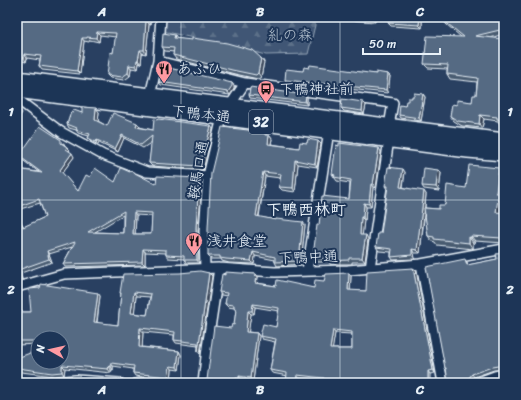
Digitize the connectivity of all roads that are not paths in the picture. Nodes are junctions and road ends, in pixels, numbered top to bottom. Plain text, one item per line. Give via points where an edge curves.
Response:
1 (161, 17) edge
2 (158, 61) junction
3 (17, 79) edge
4 (245, 83) junction
5 (17, 90) edge
6 (17, 99) edge
7 (150, 102) junction
8 (226, 112) junction
9 (329, 131) junction
10 (389, 133) junction
11 (504, 140) edge
12 (504, 153) edge
13 (208, 176) junction
14 (504, 249) edge
15 (421, 264) junction
16 (219, 268) junction
17 (370, 268) junction
18 (205, 269) junction
19 (307, 271) junction
20 (17, 287) edge
21 (504, 374) edge
22 (44, 383) edge
23 (116, 383) edge
24 (119, 383) edge
25 (203, 383) edge
26 (443, 383) edge
27 (476, 383) edge

1 - 2 street
2 - 4 street
2 - 7 street
3 - 7 main road, 下鴨本通 / 32
4 - 8 street, 鞍馬口通
4 - 10 street via 393,103
5 - 7 main road, 下鴨本通 / 32
6 - 13 street via 62,132 103,155 147,172
7 - 8 main road, 下鴨本通 / 32
8 - 9 main road, 下鴨本通 / 32
8 - 10 main road, 下鴨本通 / 32
8 - 13 street, 鞍馬口通
9 - 10 main road, 下鴨本通 / 32
9 - 19 street
10 - 11 main road, 下鴨本通 / 32
10 - 12 main road, 下鴨本通 / 32 via 468,150
10 - 17 street
13 - 18 street, 鞍馬口通 via 204,231
14 - 15 street, 下鴨中通
15 - 17 street, 下鴨中通
15 - 26 street
16 - 18 street, 下鴨中通
16 - 19 street, 下鴨中通 via 275,272
16 - 25 street
17 - 19 street, 下鴨中通
18 - 20 street, 下鴨中通 via 64,274
21 - 27 street
22 - 23 street via 76,380
23 - 24 street

